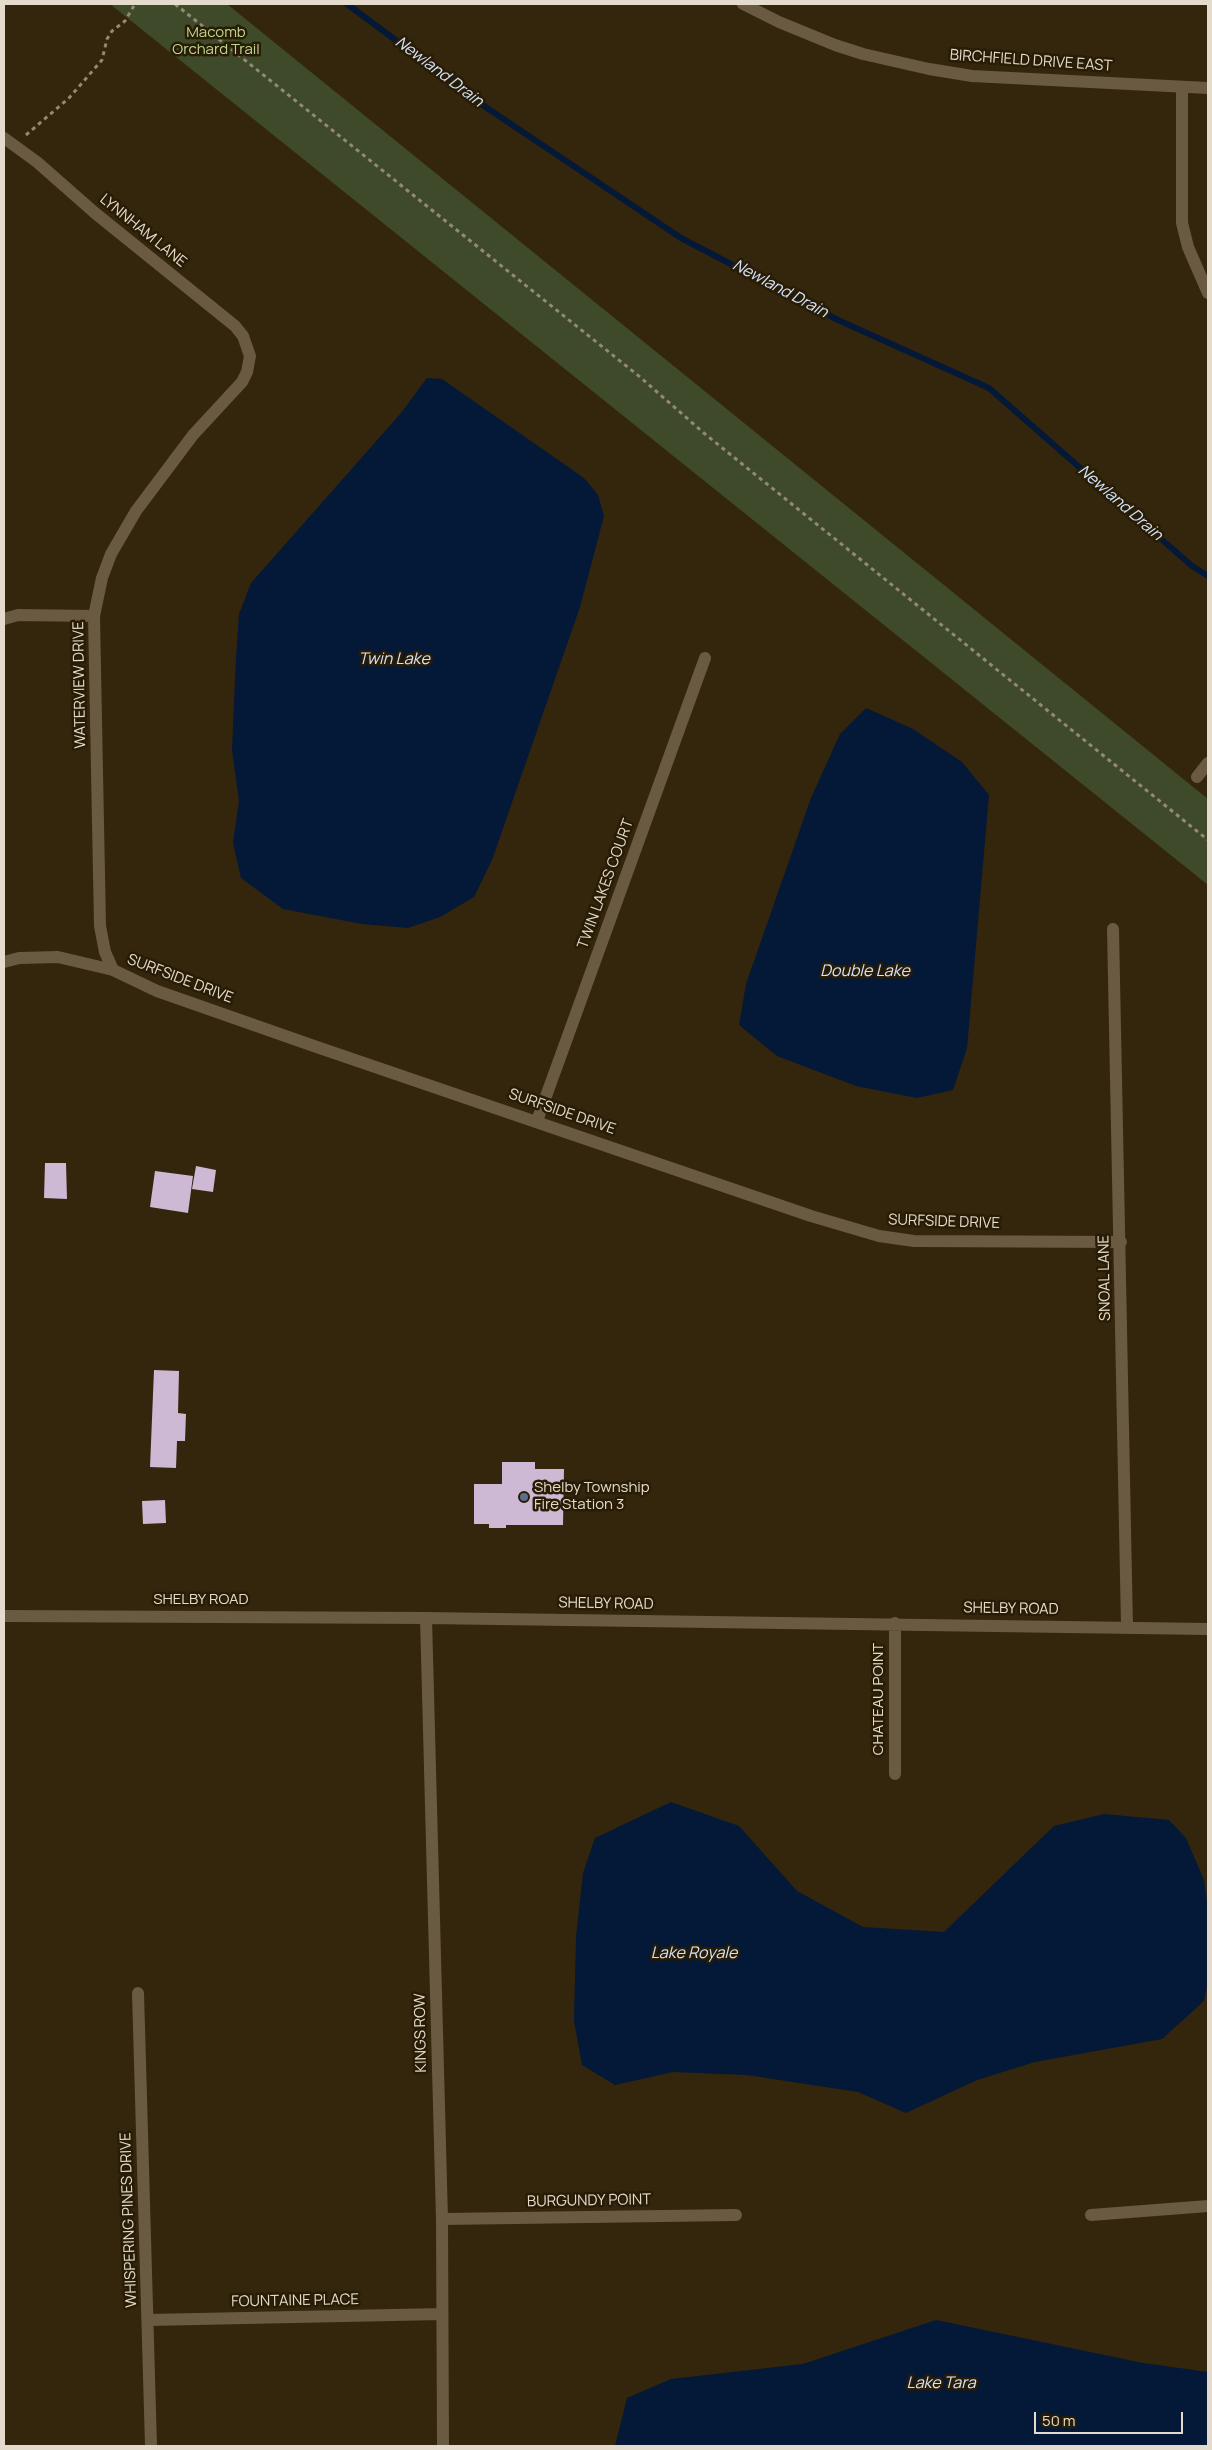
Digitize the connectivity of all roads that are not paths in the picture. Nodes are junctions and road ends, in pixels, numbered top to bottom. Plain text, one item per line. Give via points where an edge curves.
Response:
1 (743, 4) edge
2 (1182, 88) junction
3 (1208, 88) edge
4 (9, 141) edge
5 (1208, 292) edge
6 (250, 356) joint
7 (94, 616) junction
8 (4, 619) edge
9 (705, 658) dead end
10 (1208, 762) edge
11 (1197, 777) dead end
12 (1113, 929) dead end
13 (4, 962) edge
14 (113, 970) junction
15 (537, 1121) junction
16 (1121, 1242) junction
17 (4, 1616) edge
18 (426, 1618) junction
19 (896, 1623) junction
20 (1127, 1627) junction
21 (1208, 1629) edge
22 (896, 1774) dead end
23 (138, 1993) dead end
24 (1208, 2206) edge
25 (736, 2215) dead end
26 (1091, 2215) dead end
27 (442, 2219) junction
28 (442, 2314) junction
29 (148, 2320) junction
30 (151, 2446) edge
31 (443, 2446) edge

1 - 2 street, BIRCHFIELD DRIVE EAST via 835,45 928,69 972,76
2 - 3 street, BIRCHFIELD DRIVE EAST
2 - 5 street via 1182,222 1188,247
4 - 6 street, LYNNHAM LANE via 235,326
6 - 7 street, WATERVIEW DRIVE via 242,382 193,434 136,511 111,554
7 - 8 street via 18,615
7 - 14 street, WATERVIEW DRIVE via 100,926 105,952
9 - 15 street, TWIN LAKES COURT
10 - 11 street
12 - 16 street, SNOAL LANE
13 - 14 street, SURFSIDE DRIVE via 19,958 58,957
14 - 15 street, SURFSIDE DRIVE via 166,994
15 - 16 street, SURFSIDE DRIVE via 811,1216 879,1236 914,1241
16 - 20 street, SNOAL LANE
17 - 18 street, SHELBY ROAD
18 - 19 street, SHELBY ROAD
18 - 27 street, KINGS ROW
19 - 20 street, SHELBY ROAD
19 - 22 street, CHATEAU POINT
20 - 21 street, SHELBY ROAD
23 - 29 street, WHISPERING PINES DRIVE
24 - 26 street
25 - 27 street, BURGUNDY POINT
27 - 28 street, KINGS ROW
28 - 29 street, FOUNTAINE PLACE
28 - 31 street, KINGS ROW
29 - 30 street, WHISPERING PINES DRIVE

